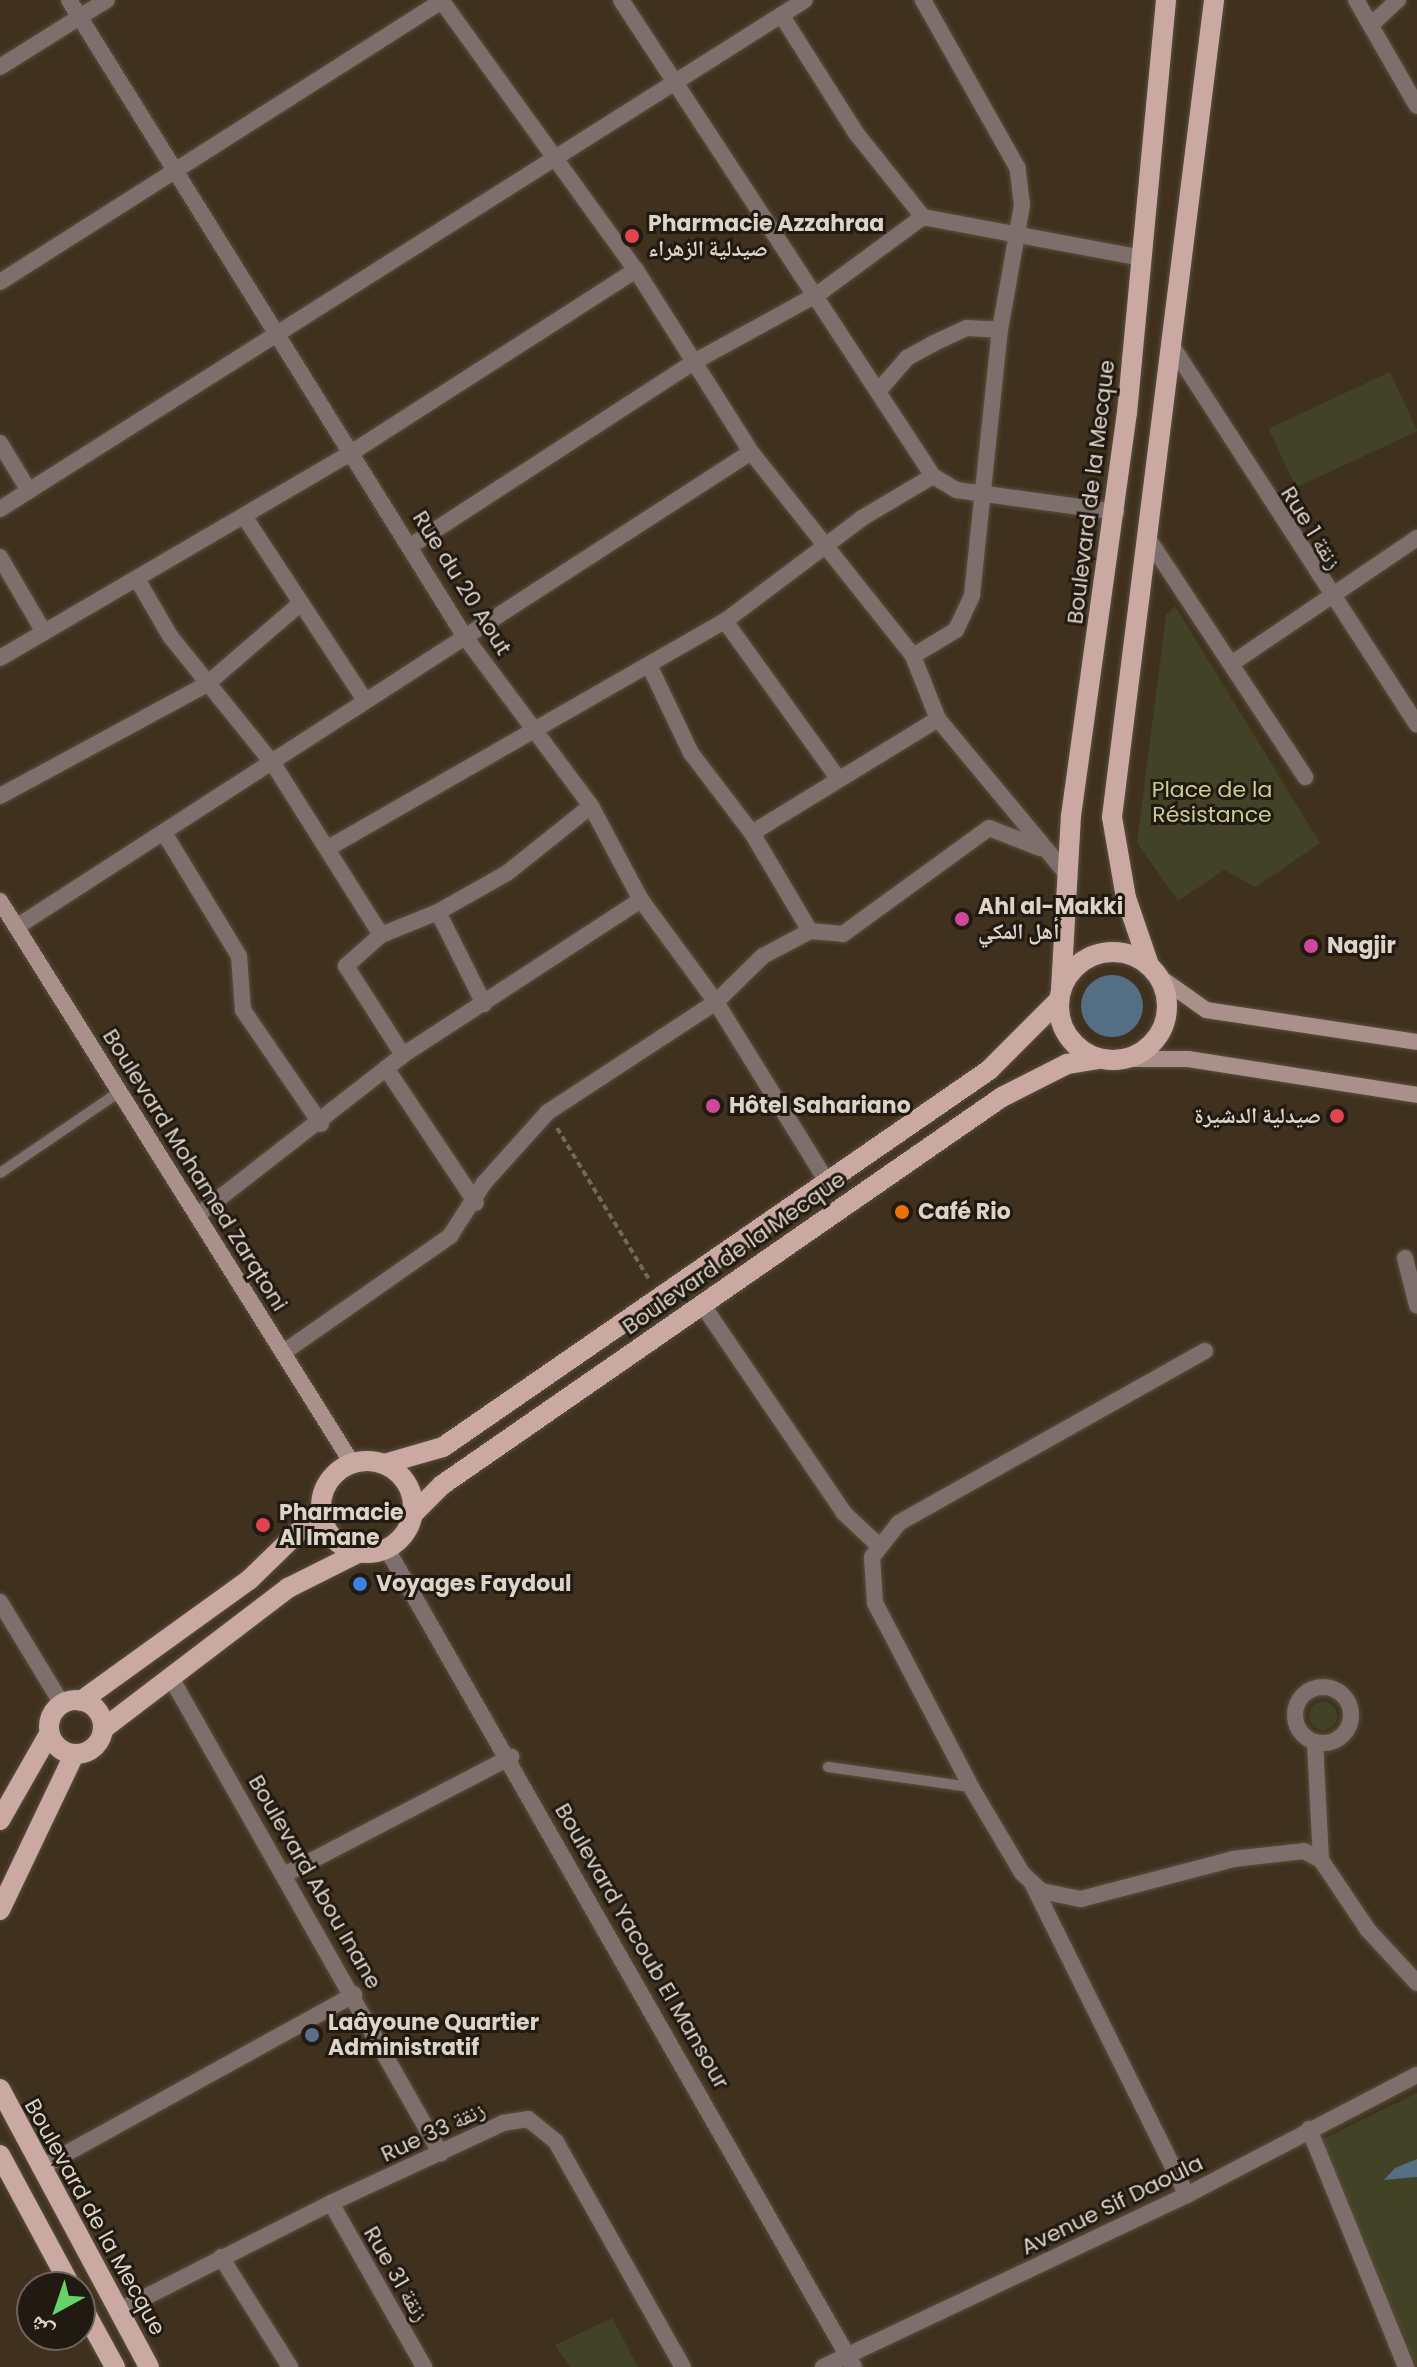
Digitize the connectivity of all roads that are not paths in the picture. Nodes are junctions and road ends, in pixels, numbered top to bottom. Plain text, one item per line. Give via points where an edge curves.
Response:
1 (69, 0) edge
2 (107, 0) edge
3 (441, 0) edge
4 (621, 0) edge
5 (805, 0) edge
6 (923, 0) edge
7 (1166, 0) edge
8 (1214, 0) edge
9 (1356, 0) edge
10 (1398, 0) edge
11 (782, 16) junction
12 (80, 17) junction
13 (1371, 25) junction
14 (0, 67) edge
15 (677, 81) junction
16 (1417, 106) edge
17 (553, 156) junction
18 (177, 167) junction
19 (923, 217) junction
20 (1018, 234) junction
21 (1143, 258) junction
22 (636, 270) junction
23 (0, 282) edge
24 (818, 294) junction
25 (1000, 330) junction
26 (281, 335) junction
27 (1174, 349) junction
28 (692, 363) junction
29 (881, 388) junction
30 (0, 443) edge
31 (354, 451) junction
32 (751, 452) junction
33 (933, 476) junction
34 (29, 491) junction
35 (988, 493) junction
36 (0, 509) edge
37 (1116, 512) junction
38 (244, 516) junction
39 (1417, 538) edge
40 (1149, 540) junction
41 (412, 545) junction
42 (829, 548) junction
43 (0, 557) edge
44 (137, 579) junction
45 (1328, 597) junction
46 (301, 603) junction
47 (725, 621) junction
48 (42, 629) junction
49 (465, 637) junction
50 (913, 656) junction
51 (0, 658) edge
52 (1231, 664) junction
53 (649, 665) junction
54 (207, 684) junction
55 (363, 697) junction
56 (938, 719) junction
57 (1417, 724) edge
58 (534, 729) junction
59 (274, 765) junction
60 (837, 777) junction
61 (1305, 777) dead end
62 (0, 796) edge
63 (591, 806) junction
64 (752, 833) junction
65 (166, 836) junction
66 (330, 847) junction
67 (1045, 851) junction
68 (1069, 877) junction
69 (641, 900) junction
70 (0, 901) edge
71 (438, 912) junction
72 (18, 926) junction
73 (810, 931) junction
74 (381, 935) junction
75 (1154, 971) junction
76 (1060, 995) junction
77 (716, 1002) junction
78 (484, 1004) junction
79 (1417, 1042) edge
80 (403, 1055) junction
81 (1098, 1059) junction
82 (1127, 1059) junction
83 (386, 1068) junction
84 (119, 1092) junction
85 (1417, 1095) edge
86 (321, 1124) junction
87 (0, 1173) edge
88 (827, 1182) junction
89 (476, 1203) junction
90 (199, 1214) junction
91 (1405, 1258) dead end
92 (702, 1304) junction
93 (1417, 1305) edge
94 (1205, 1351) dead end
95 (284, 1352) junction
96 (352, 1463) junction
97 (384, 1464) junction
98 (321, 1510) junction
99 (413, 1514) junction
100 (878, 1545) junction
101 (387, 1549) junction
102 (358, 1553) junction
103 (0, 1602) edge
104 (170, 1676) junction
105 (72, 1702) junction
106 (103, 1729) junction
107 (49, 1734) junction
108 (1315, 1742) dead end
109 (74, 1755) junction
110 (511, 1757) junction
111 (828, 1767) dead end
112 (971, 1787) junction
113 (0, 1820) edge
114 (1321, 1860) junction
115 (286, 1874) junction
116 (1032, 1884) junction
117 (0, 1910) edge
118 (1417, 1983) edge
119 (354, 1995) junction
120 (1417, 2075) edge
121 (0, 2089) edge
122 (1309, 2129) junction
123 (441, 2154) junction
124 (0, 2155) edge
125 (40, 2168) junction
126 (1187, 2195) junction
127 (331, 2203) junction
128 (221, 2257) junction
129 (62, 2271) edge
130 (118, 2311) junction
131 (96, 2332) edge
132 (851, 2361) edge
133 (115, 2367) edge
134 (149, 2367) edge
135 (290, 2367) edge
136 (424, 2367) edge
137 (683, 2367) edge
138 (823, 2367) edge
139 (1406, 2367) edge

1 - 12 street, Rue du 20 Aout
2 - 12 street
3 - 17 street
3 - 18 street
4 - 15 street
5 - 11 street
6 - 20 street via 1017,167
7 - 21 main road, Boulevard de la Mecque
8 - 27 main road
9 - 13 street
10 - 13 street
11 - 15 street
11 - 19 street via 856,133
12 - 14 street
12 - 18 street, Rue du 20 Aout
13 - 16 street
15 - 17 street
15 - 24 street
17 - 22 street
17 - 26 street
18 - 23 street
18 - 26 street, Rue du 20 Aout
19 - 20 street
19 - 24 street
20 - 21 street
20 - 25 street
21 - 37 main road, Boulevard de la Mecque
22 - 28 street
22 - 31 street
24 - 28 street
24 - 29 street
25 - 29 street via 967,328 932,344 907,358
25 - 35 street
26 - 31 street, Rue du 20 Aout
26 - 34 street
27 - 40 main road
27 - 45 street, Rue 1 زنقة
28 - 32 street
28 - 41 street
29 - 33 street
30 - 34 street
31 - 38 street
31 - 41 street, Rue du 20 Aout
32 - 42 street
32 - 49 street
33 - 35 street via 956,490
33 - 42 street via 862,518
34 - 36 street
35 - 37 street
35 - 50 street via 966,614 947,637
37 - 68 main road, Boulevard de la Mecque via 1071,816
38 - 44 street
38 - 46 street
39 - 45 street
40 - 52 street
40 - 75 main road via 1112,817 1126,898
41 - 49 street, Rue du 20 Aout
42 - 47 street
42 - 50 street
43 - 48 street
44 - 48 street
44 - 54 street
45 - 52 street
45 - 57 street, Rue 1 زنقة
46 - 54 street
46 - 55 street
47 - 53 street
47 - 60 street
48 - 51 street
49 - 55 street
49 - 58 street, Rue du 20 Aout
50 - 56 street
52 - 61 street
53 - 58 street
53 - 64 street via 691,753
54 - 59 street
54 - 62 street
55 - 59 street
56 - 60 street
56 - 67 street
58 - 63 street, Rue du 20 Aout
58 - 66 street
59 - 65 street
59 - 66 street
60 - 64 street
63 - 69 street, Rue du 20 Aout
63 - 71 street via 507,873
64 - 73 street
65 - 72 street
65 - 86 street via 239,956 243,1010
66 - 74 street
67 - 68 street
67 - 73 street via 989,828 843,934
68 - 76 main road, Boulevard de la Mecque
69 - 77 street, Rue du 20 Aout
69 - 78 street
70 - 72 street, Boulevard Mohamed Zarqtoni
71 - 74 street
71 - 78 street
72 - 84 street, Boulevard Mohamed Zarqtoni
73 - 77 street via 763,956
74 - 80 street via 346,966
75 - 76 main road via 1133,956 1098,954 1075,967
75 - 79 street via 1206,1010
75 - 82 main road via 1166,1019 1152,1044
76 - 81 main road via 1064,1031
76 - 88 main road via 1009,1056
77 - 88 street, Rue du 20 Aout
77 - 89 street via 548,1112 484,1183
78 - 80 street
80 - 83 street
81 - 82 main road
81 - 92 main road, Boulevard de la Mecque via 1067,1064 1002,1097
82 - 85 street via 1188,1059
83 - 86 street
83 - 89 street
84 - 87 lane
84 - 90 street, Boulevard Mohamed Zarqtoni
86 - 90 street
88 - 97 main road via 443,1447
89 - 95 street via 439,1244
90 - 95 street, Boulevard Mohamed Zarqtoni
91 - 93 street
92 - 99 main road, Boulevard de la Mecque via 442,1485
92 - 100 street via 844,1513
94 - 100 street via 925,1507
95 - 96 street, Boulevard Mohamed Zarqtoni
96 - 97 main road
96 - 98 main road via 329,1481
97 - 99 main road via 407,1485
98 - 102 main road via 332,1537
98 - 105 main road via 249,1580
99 - 101 main road
100 - 112 street via 869,1573 875,1603
101 - 102 main road
101 - 110 street, Boulevard Yacoub El Mansour
102 - 104 main road via 288,1588
103 - 105 street
104 - 106 main road
104 - 115 street, Boulevard Abou Inane
105 - 106 main road via 95,1708
105 - 107 main road
106 - 109 main road via 97,1745
107 - 109 main road
107 - 113 main road
108 - 114 street
109 - 117 main road
110 - 115 street
110 - 132 street, Boulevard Yacoub El Mansour
111 - 112 lane
112 - 116 street
114 - 116 street via 1304,1851 1233,1859 1081,1899
114 - 118 street via 1368,1930
115 - 119 street, Boulevard Abou Inane
116 - 126 street
119 - 123 street, Boulevard Abou Inane
119 - 125 street
120 - 122 street, Avenue Sif Daoula
121 - 125 main road, Boulevard de la Mecque
122 - 126 street, Avenue Sif Daoula
122 - 139 street
123 - 127 street, Rue 33 زنقة
123 - 137 street, Rue 33 زنقة via 503,2123 540,2123
124 - 129 main road
125 - 130 main road, Boulevard de la Mecque
126 - 132 street, Avenue Sif Daoula
127 - 128 street, Rue 33 زنقة
127 - 136 street, Rue 31 زنقة
128 - 130 street, Rue 33 زنقة
128 - 135 street
130 - 134 main road, Boulevard de la Mecque
131 - 133 main road
132 - 138 street, Avenue Sif Daoula

